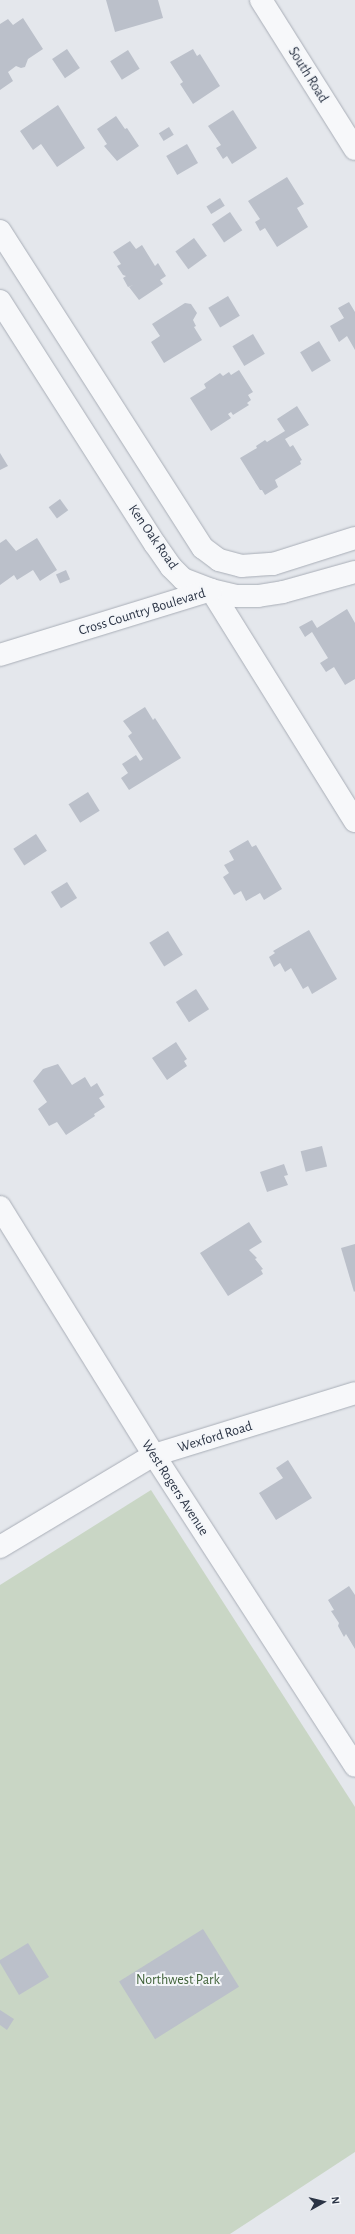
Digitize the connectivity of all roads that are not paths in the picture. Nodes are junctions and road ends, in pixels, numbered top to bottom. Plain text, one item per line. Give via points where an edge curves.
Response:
1 (261, 0) edge
2 (355, 149) edge
3 (0, 231) edge
4 (0, 301) edge
5 (355, 538) edge
6 (218, 560) junction
7 (355, 572) edge
8 (211, 590) junction
9 (0, 655) edge
10 (355, 821) edge
11 (0, 1207) edge
12 (355, 1394) edge
13 (154, 1455) junction
14 (0, 1547) edge
15 (355, 1766) edge

1 - 2 street, South Road
3 - 6 street via 203,548
4 - 8 street, Ken Oak Road via 171,567 183,579
5 - 6 street via 272,564 241,566
6 - 8 street
7 - 8 street, Cross Country Boulevard via 283,592 258,596 236,596
8 - 9 street, Cross Country Boulevard
8 - 10 street
11 - 13 street, West Rogers Avenue
12 - 13 street, Wexford Road
13 - 14 street, Wexford Road
13 - 15 street, West Rogers Avenue

